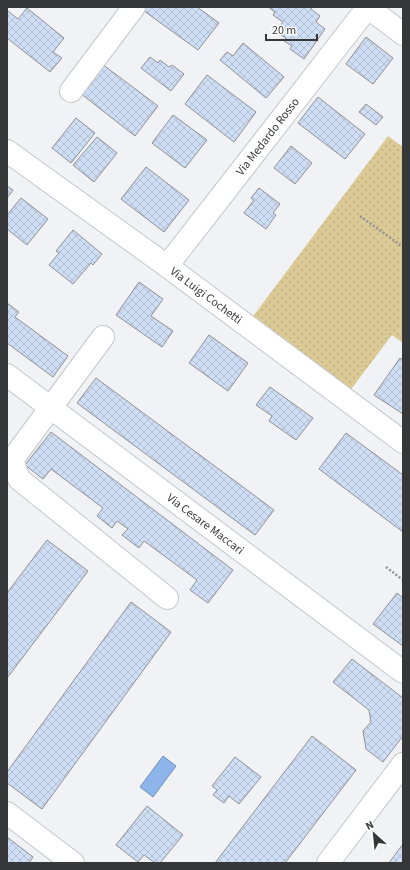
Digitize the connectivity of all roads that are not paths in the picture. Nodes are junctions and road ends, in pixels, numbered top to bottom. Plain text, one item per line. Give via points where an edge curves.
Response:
1 (134, 7) edge
2 (367, 7) edge
3 (403, 34) edge
4 (71, 91) dead end
5 (7, 151) edge
6 (167, 266) junction
7 (103, 336) dead end
8 (7, 375) edge
9 (51, 408) junction
10 (403, 442) edge
11 (167, 598) dead end
12 (403, 672) edge
13 (403, 764) edge
14 (7, 813) edge
15 (73, 863) edge
16 (328, 863) edge

1 - 4 street
2 - 3 street
2 - 6 street, Via Medardo Rosso
5 - 6 street, Via Luigi Cochetti
6 - 10 street, Via Luigi Cochetti
7 - 9 street
8 - 9 street, Via Cesare Maccari
9 - 11 street via 12,460 19,479
9 - 12 street, Via Cesare Maccari
13 - 16 street
14 - 15 street

